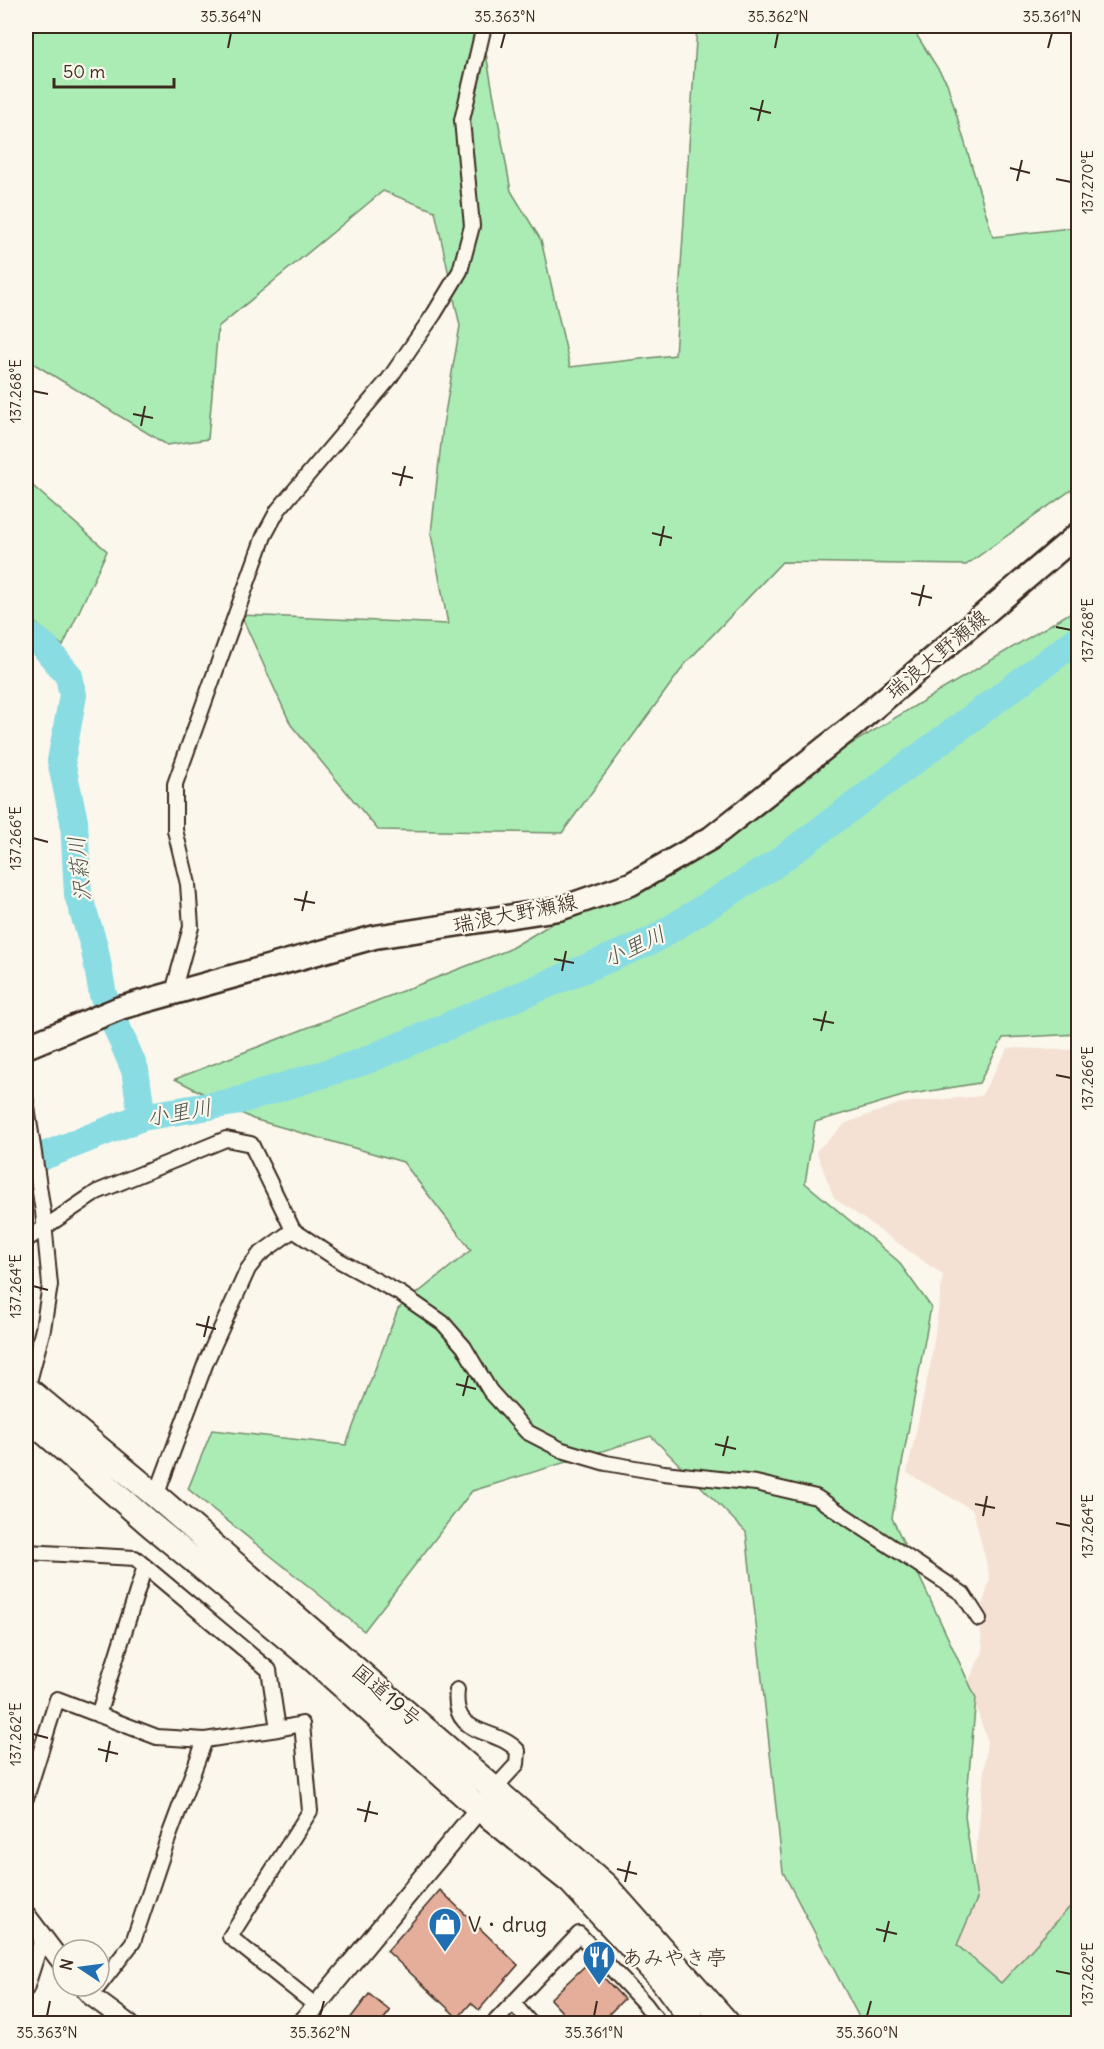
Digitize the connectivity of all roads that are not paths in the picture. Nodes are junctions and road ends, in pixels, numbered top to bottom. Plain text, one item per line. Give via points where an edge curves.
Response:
1 (484, 26) edge
2 (1078, 534) edge
3 (173, 992) junction
4 (26, 1047) edge
5 (26, 1104) edge
6 (42, 1230) junction
7 (293, 1230) junction
8 (26, 1240) edge
9 (26, 1390) edge
10 (26, 1416) edge
11 (156, 1496) junction
12 (26, 1552) edge
13 (145, 1566) junction
14 (979, 1619) dead end
15 (457, 1690) dead end
16 (98, 1715) junction
17 (278, 1729) junction
18 (205, 1740) junction
19 (495, 1788) junction
20 (26, 1798) edge
21 (480, 1809) junction
22 (26, 1915) edge
23 (42, 1939) junction
24 (51, 1950) edge
25 (111, 1965) edge
26 (26, 1989) edge
27 (94, 1998) edge
28 (513, 2003) junction
29 (315, 2005) junction
30 (122, 2022) edge
31 (301, 2024) edge
32 (493, 2024) edge
33 (531, 2024) edge
34 (660, 2024) edge
35 (695, 2024) edge
36 (728, 2024) edge

1 - 3 street via 462,120 471,226 460,271 389,379 278,510 264,536 175,784 175,830 188,884 191,927
2 - 3 main road, 瑞浪大野瀬線 via 854,725 711,838 631,884 559,909 375,937
3 - 4 main road, 瑞浪大野瀬線 via 120,1008
5 - 6 street via 43,1212
6 - 7 street via 97,1192 226,1138 251,1144
6 - 8 street
6 - 9 street via 50,1286
7 - 11 street via 259,1255 248,1269 206,1362
7 - 14 street via 443,1323 464,1347 490,1391 527,1432 562,1450 606,1463 756,1483 816,1497 963,1594
9 - 11 highway, 国道19号
10 - 21 highway, 国道19号 via 313,1659
11 - 19 highway, 国道19号
12 - 13 street via 135,1558
13 - 16 street
13 - 17 street via 269,1670
15 - 19 street via 456,1702 463,1721 518,1751 517,1764
16 - 18 street via 157,1737
16 - 20 street via 57,1699
17 - 18 street
17 - 29 street via 302,1724 310,1811 230,1937
18 - 25 street via 134,1942
19 - 21 street
19 - 36 highway, 国道19号 via 605,1885
21 - 29 street
21 - 35 highway, 国道19号 via 571,1882 663,1981
22 - 23 street
23 - 24 street
23 - 26 street
27 - 30 street
28 - 32 street
28 - 33 street
28 - 34 street via 579,1934
29 - 31 street

